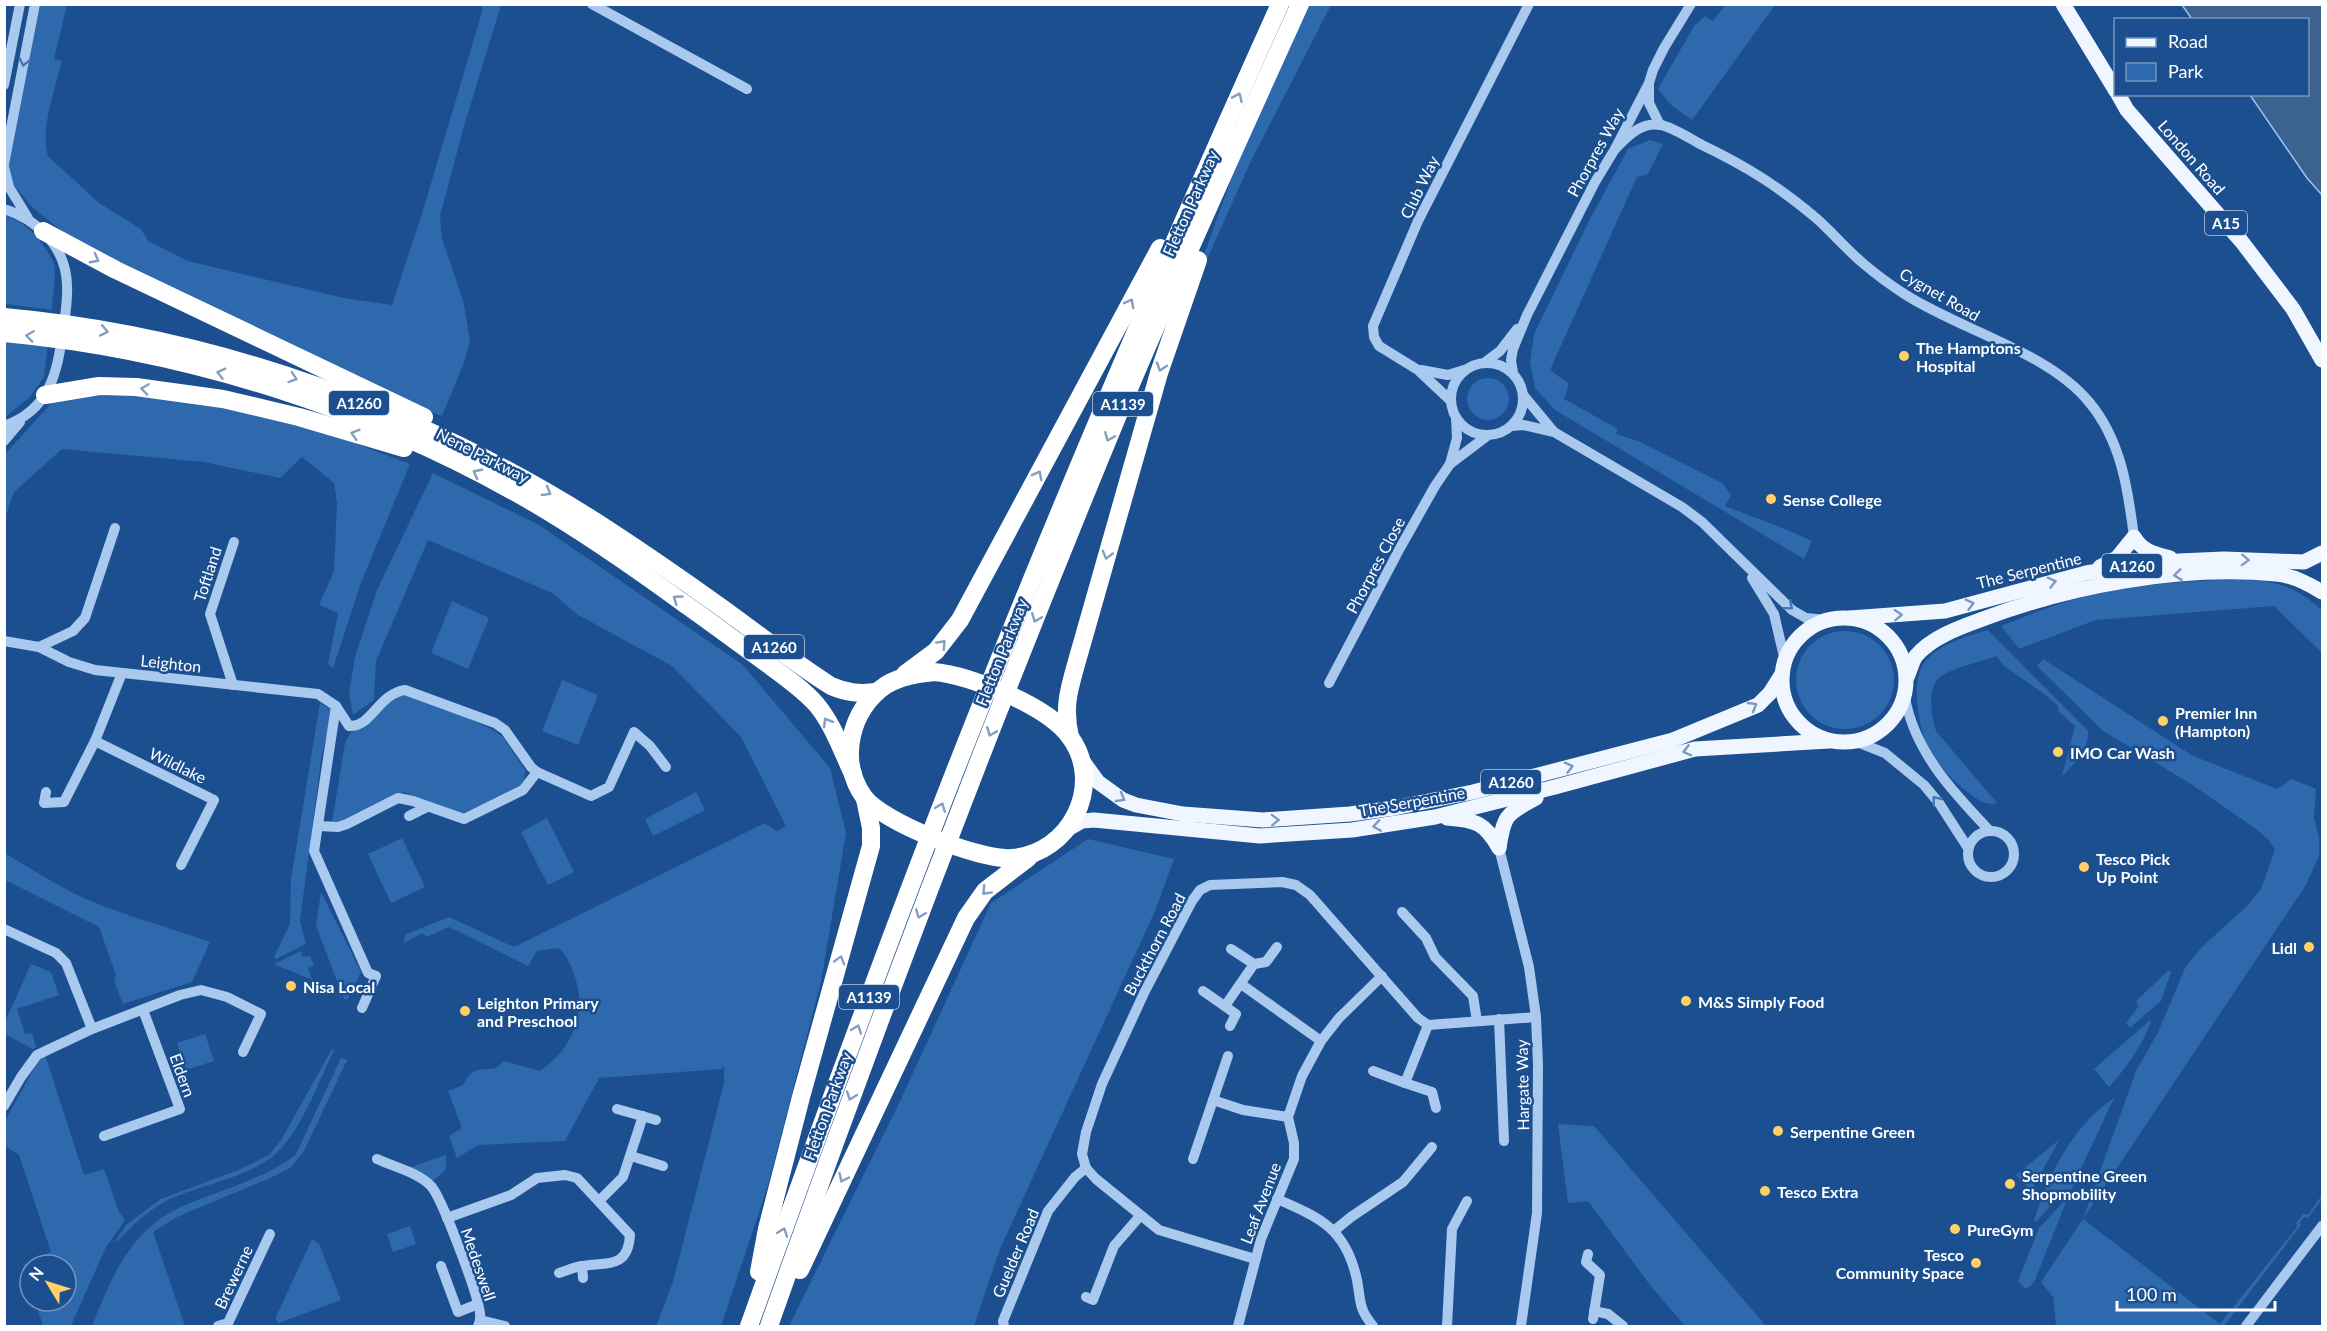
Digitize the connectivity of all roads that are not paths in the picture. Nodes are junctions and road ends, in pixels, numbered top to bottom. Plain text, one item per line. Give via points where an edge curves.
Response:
1 (20, 4) edge
2 (35, 4) edge
3 (592, 4) edge
4 (1281, 4) edge
5 (1300, 4) edge
6 (1529, 4) edge
7 (1691, 4) edge
8 (2063, 4) edge
9 (1653, 70) junction
10 (1649, 83) junction
11 (4, 85) edge
12 (2114, 88) edge
13 (747, 89) dead end
14 (2119, 96) edge
15 (1660, 125) junction
16 (1225, 127) junction
17 (1242, 134) junction
18 (1615, 149) junction
19 (4, 165) edge
20 (1595, 182) junction
21 (4, 209) edge
22 (37, 225) junction
23 (1527, 315) junction
24 (4, 317) edge
25 (4, 333) edge
26 (2322, 360) edge
27 (1484, 363) junction
28 (1418, 370) junction
29 (1465, 370) junction
30 (1513, 373) junction
31 (45, 395) junction
32 (1524, 396) junction
33 (1450, 401) junction
34 (26, 415) junction
35 (1456, 418) junction
36 (4, 426) edge
37 (1512, 426) junction
38 (1554, 432) junction
39 (1486, 436) junction
40 (4, 441) edge
41 (453, 460) junction
42 (1450, 464) junction
43 (521, 477) junction
44 (115, 528) dead end
45 (2134, 537) junction
46 (234, 542) dead end
47 (1732, 552) junction
48 (2322, 553) edge
49 (2178, 561) junction
50 (2086, 573) junction
51 (2322, 592) edge
52 (1850, 618) junction
53 (1827, 620) junction
54 (4, 641) edge
55 (39, 647) junction
56 (1784, 668) junction
57 (122, 673) junction
58 (1907, 677) junction
59 (896, 680) junction
60 (1329, 683) dead end
61 (233, 685) junction
62 (878, 692) junction
63 (1905, 697) junction
64 (336, 706) junction
65 (1071, 737) junction
66 (95, 741) junction
67 (1829, 741) junction
68 (1857, 742) junction
69 (1080, 757) junction
70 (666, 767) dead end
71 (537, 772) junction
72 (853, 774) junction
73 (1554, 787) junction
74 (46, 792) dead end
75 (864, 797) junction
76 (427, 807) junction
77 (409, 816) dead end
78 (1435, 817) junction
79 (1181, 821) junction
80 (1214, 824) junction
81 (318, 826) junction
82 (1068, 829) junction
83 (1989, 830) junction
84 (1499, 848) junction
85 (1968, 848) junction
86 (1032, 855) junction
87 (181, 866) dead end
88 (1402, 912) dead end
89 (4, 929) edge
90 (1276, 947) dead end
91 (1231, 949) dead end
92 (1254, 964) junction
93 (1382, 976) junction
94 (1240, 984) junction
95 (1203, 991) dead end
96 (1225, 1006) junction
97 (362, 1008) dead end
98 (143, 1010) junction
99 (1536, 1017) junction
100 (1499, 1019) junction
101 (1477, 1021) junction
102 (1428, 1025) junction
103 (1230, 1026) dead end
104 (92, 1029) junction
105 (1321, 1041) junction
106 (243, 1052) dead end
107 (1228, 1056) dead end
108 (1373, 1071) dead end
109 (1405, 1083) junction
110 (1213, 1100) junction
111 (4, 1106) edge
112 (1437, 1108) dead end
113 (617, 1109) dead end
114 (643, 1116) junction
115 (1288, 1118) junction
116 (656, 1120) dead end
117 (104, 1136) dead end
118 (1504, 1141) dead end
119 (1432, 1147) dead end
120 (631, 1156) junction
121 (376, 1159) dead end
122 (1193, 1159) dead end
123 (663, 1166) dead end
124 (1086, 1168) junction
125 (1277, 1199) junction
126 (599, 1201) junction
127 (1467, 1201) dead end
128 (1140, 1216) junction
129 (447, 1218) junction
130 (1335, 1230) junction
131 (2321, 1230) edge
132 (270, 1234) dead end
133 (1588, 1254) dead end
134 (1255, 1259) junction
135 (441, 1266) dead end
136 (582, 1266) junction
137 (559, 1273) dead end
138 (583, 1278) dead end
139 (1086, 1297) dead end
140 (478, 1304) junction
141 (479, 1323) edge
142 (218, 1326) edge
143 (505, 1326) edge
144 (749, 1326) edge
145 (771, 1326) edge
146 (1005, 1326) edge
147 (1238, 1326) edge
148 (1373, 1326) edge
149 (1447, 1326) edge
150 (1520, 1326) edge
151 (1623, 1326) edge
152 (2246, 1326) edge

1 - 11 street
2 -> 19 street
3 - 13 street
16 -> 4 highway, Fletton Parkway / A1139
5 - 17 highway, Fletton Parkway / A1139
6 - 28 street, Club Way via 1418,221 1373,326 1379,346
7 - 9 street, Phorpres Way
8 - 12 main road, London Road / A15
9 - 10 street, Phorpres Way
9 - 20 street via 1633,100
10 - 15 street via 1648,103
10 - 18 street, Phorpres Way
14 - 26 main road, London Road / A15 via 2242,242 2293,309
15 - 18 street via 1641,127
15 - 45 street, Cygnet Road via 1746,166 1785,192 1865,265 1906,295 2038,361 2071,382 2105,423 2118,451
59 -> 16 highway via 936,651 960,620
144 -> 16 highway, Fletton Parkway / A1139 via 952,777 1111,390
17 -> 65 highway via 1159,373 1083,638 1066,702
17 -> 145 highway, Fletton Parkway / A1139 via 1121,407 970,783
18 - 20 street, Phorpres Way
19 - 22 street via 9,187
20 - 23 street, Phorpres Way
21 - 22 street
22 - 31 street via 53,242 67,283 58,364
22 -> 43 highway via 116,270 461,436 491,452
23 - 27 street, Phorpres Way via 1500,351
23 - 30 street, Phorpres Way via 1513,349
24 -> 43 highway, Nene Parkway / A1260 via 87,327 249,364 425,429
41 -> 25 highway, Nene Parkway / A1260 via 345,414 245,380 96,345
27 - 29 street
27 - 30 street via 1495,363
28 - 29 street, Club Way via 1448,375
28 - 33 street, Club Way
29 - 33 street via 1452,389
30 - 32 street
31 - 34 street
41 -> 31 highway via 223,399 99,386
32 - 37 street via 1523,407
32 - 38 street
33 - 35 street
34 - 36 street
34 - 40 street
35 - 39 street via 1469,430
35 - 42 street, Phorpres Close via 1457,438
37 - 38 street
37 - 39 street
38 - 47 street via 1682,507
39 - 42 street, Phorpres Close
72 -> 41 highway, Nene Parkway / A1260 via 817,705 782,674 585,535
42 - 60 street, Phorpres Close via 1400,548
43 -> 62 highway, Nene Parkway / A1260 via 613,534 831,686 861,694
44 - 55 street via 85,618 73,631
45 - 49 main road via 2149,552
45 - 50 main road via 2117,558
46 - 61 street, Toftland via 210,614
47 -> 53 street via 1792,610 1806,618
47 - 56 street via 1774,614
49 -> 48 main road, The Serpentine / A1260 via 2304,561
49 - 50 main road, The Serpentine / A1260
52 -> 50 main road, The Serpentine / A1260 via 1945,611
51 -> 58 main road, The Serpentine / A1260 via 2296,579 2267,573 2202,572 2090,586 1956,629 1916,657
52 - 53 main road
52 - 58 main road via 1883,631 1904,659
53 - 56 main road via 1806,631 1790,650
54 - 55 street, Leighton
55 - 57 street, Leighton via 69,662
56 - 67 main road via 1783,692 1789,709 1799,723
80 -> 56 main road, The Serpentine / A1260 via 1394,808 1473,792 1673,740 1758,705
57 - 61 street, Leighton
57 - 66 street
58 - 63 main road
59 - 62 highway
59 - 65 highway via 915,674 963,677 1042,711
61 - 64 street, Leighton via 318,694
62 - 72 highway via 853,729
63 - 68 main road via 1887,726
63 - 83 street via 1908,715 1928,757
64 - 71 street, Leighton via 352,727 362,724 393,692 405,690 495,723 505,730
64 - 81 street
65 - 69 highway
66 - 74 street via 64,802 44,803
66 - 87 street, Wildlake via 214,800
67 - 68 main road
67 -> 73 main road, The Serpentine / A1260 via 1695,749
85 -> 68 street via 1924,785 1885,753
69 -> 79 main road, The Serpentine / A1260 via 1098,782 1123,800
69 - 82 highway via 1084,787 1080,807
70 - 71 street, Leighton via 634,732 609,787 591,796
71 - 76 street via 523,790 464,819
72 - 75 highway
73 - 78 main road, The Serpentine / A1260
73 - 84 main road via 1509,813
75 - 86 highway via 885,816 986,856 1009,859
144 -> 75 highway via 767,1229 871,846
76 - 77 street
76 - 81 street via 398,798 339,827
78 -> 80 main road, The Serpentine / A1260 via 1352,830 1260,836
78 - 84 main road via 1467,819 1483,825
79 - 80 main road, The Serpentine / A1260
79 - 82 main road, The Serpentine / A1260 via 1094,820
81 - 97 street via 314,851 368,973 376,976
82 - 86 highway
83 - 85 street via 1976,836
83 - 85 street via 2003,833 2014,847 2013,861 2006,872 1993,877 1977,873 1969,862
84 - 99 street, Hargate Way via 1529,968
86 -> 145 highway via 985,891 966,918
88 - 101 street via 1426,938 1436,957 1473,996
89 - 104 street via 56,953 66,963
90 - 92 street via 1266,962
91 - 92 street
92 - 94 street
93 - 102 street, Buckthorn Road
93 - 105 street
93 - 124 street, Buckthorn Road via 1310,895 1296,885 1210,885 1200,890 1145,991 1102,1084 1086,1132 1082,1154
94 - 96 street
94 - 105 street
95 - 96 street
96 - 103 street via 1236,1014
98 - 104 street
98 - 106 street via 201,990 227,997 261,1014
98 - 117 street, Eldern via 180,1109
99 - 100 street
99 - 150 street, Hargate Way via 1537,1213
100 - 101 street
100 - 118 street
101 - 102 street
102 - 109 street
104 - 111 street via 37,1055
105 - 115 street via 1302,1076
107 - 110 street
108 - 109 street
109 - 112 street via 1432,1092
110 - 115 street
110 - 122 street
113 - 114 street
114 - 116 street
114 - 120 street
115 - 125 street, Leaf Avenue via 1294,1159
119 - 130 street via 1403,1182
120 - 123 street
120 - 126 street via 623,1177
121 - 129 street, Medeswell via 417,1176 433,1189
124 - 128 street
124 - 146 street, Guelder Road via 1048,1211 1003,1321
125 - 130 street via 1311,1213
125 - 134 street, Leaf Avenue
126 - 129 street, Medeswell via 577,1178 537,1178 511,1196
126 - 136 street, Medeswell via 630,1235 629,1247 621,1259 610,1264
127 - 149 street via 1452,1229
128 - 134 street via 1159,1230
128 - 139 street via 1114,1246 1093,1300
129 - 140 street, Medeswell
130 - 148 street via 1353,1265 1362,1313
131 - 152 street
132 - 142 street, Brewerne via 228,1323
133 - 151 street via 1586,1262 1600,1275 1594,1315 1608,1314
134 - 147 street, Leaf Avenue
135 - 140 street via 458,1311
136 - 137 street, Medeswell
136 - 138 street
140 - 141 street, Medeswell
141 - 143 street, Medeswell

